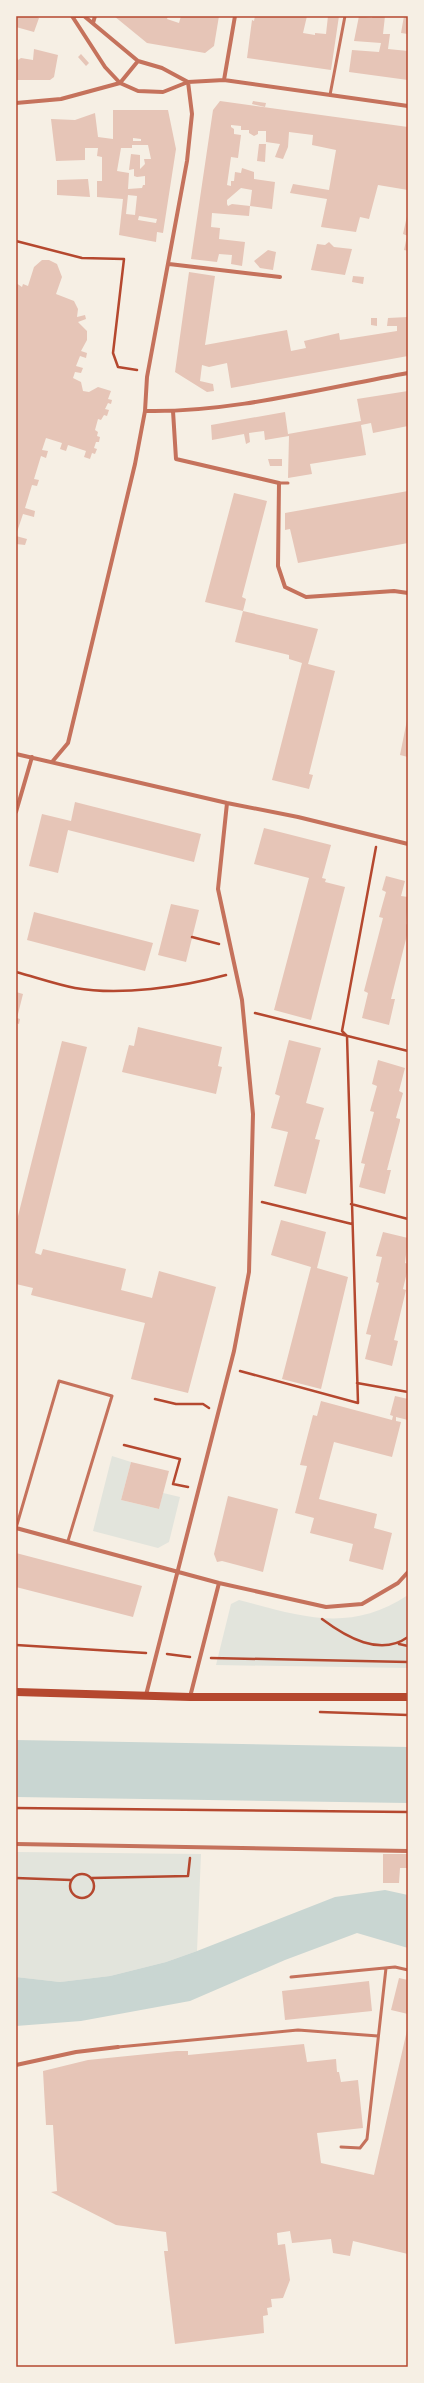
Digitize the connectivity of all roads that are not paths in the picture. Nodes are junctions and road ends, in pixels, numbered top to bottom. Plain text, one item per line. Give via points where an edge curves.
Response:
1 (72, 16) edge
2 (95, 16) edge
3 (235, 16) edge
4 (345, 16) edge
5 (93, 23) junction
6 (138, 61) junction
7 (224, 80) junction
8 (188, 82) junction
9 (120, 83) junction
10 (330, 95) junction
11 (16, 103) edge
12 (408, 106) edge
13 (169, 264) junction
14 (280, 277) dead end
15 (408, 372) edge
16 (145, 411) junction
17 (173, 411) junction
18 (278, 483) junction
19 (288, 483) dead end
20 (408, 593) edge
21 (16, 754) edge
22 (32, 757) junction
23 (52, 762) junction
24 (227, 803) junction
25 (16, 812) edge
26 (408, 844) edge
27 (16, 1528) edge
28 (68, 1541) junction
29 (178, 1570) junction
30 (408, 1572) edge
31 (219, 1583) junction
32 (16, 1692) edge
33 (146, 1696) junction
34 (190, 1697) junction
35 (408, 1697) edge
36 (16, 1844) edge
37 (408, 1851) edge
38 (386, 1968) junction
39 (408, 1970) edge
40 (291, 1977) dead end
41 (378, 2036) junction
42 (118, 2047) joint
43 (16, 2065) edge
44 (341, 2147) dead end

1 - 5 street via 84,16
1 - 9 street via 93,51
2 - 5 street
3 - 7 street
4 - 10 lane
5 - 6 street
6 - 8 street via 162,68
6 - 9 street
7 - 8 street
7 - 10 street
8 - 9 street via 163,92 138,91
8 - 13 street via 192,114 187,160
9 - 11 street via 61,99
10 - 12 street
13 - 14 street
13 - 16 street via 148,372
15 - 17 street via 273,398
16 - 17 street
16 - 23 street via 135,464 68,743
17 - 18 street via 176,460
18 - 19 lane
18 - 20 street via 278,566 285,587 306,597 394,591
21 - 22 street
22 - 23 street
22 - 25 street
23 - 24 street
24 - 26 street via 298,817
24 - 29 street via 218,889 243,1010 253,1114 249,1272 229,1368
27 - 28 street
27 - 28 lane via 58,1381 112,1396
28 - 29 street
29 - 31 street
29 - 33 street
30 - 31 street via 398,1583 362,1604 326,1607
31 - 34 street
32 - 33 main road
33 - 34 main road
34 - 35 main road
36 - 37 street
38 - 39 lane
38 - 40 lane
38 - 41 lane
41 - 42 lane via 298,2030
41 - 44 lane via 367,2139 360,2148
42 - 43 street via 76,2052

